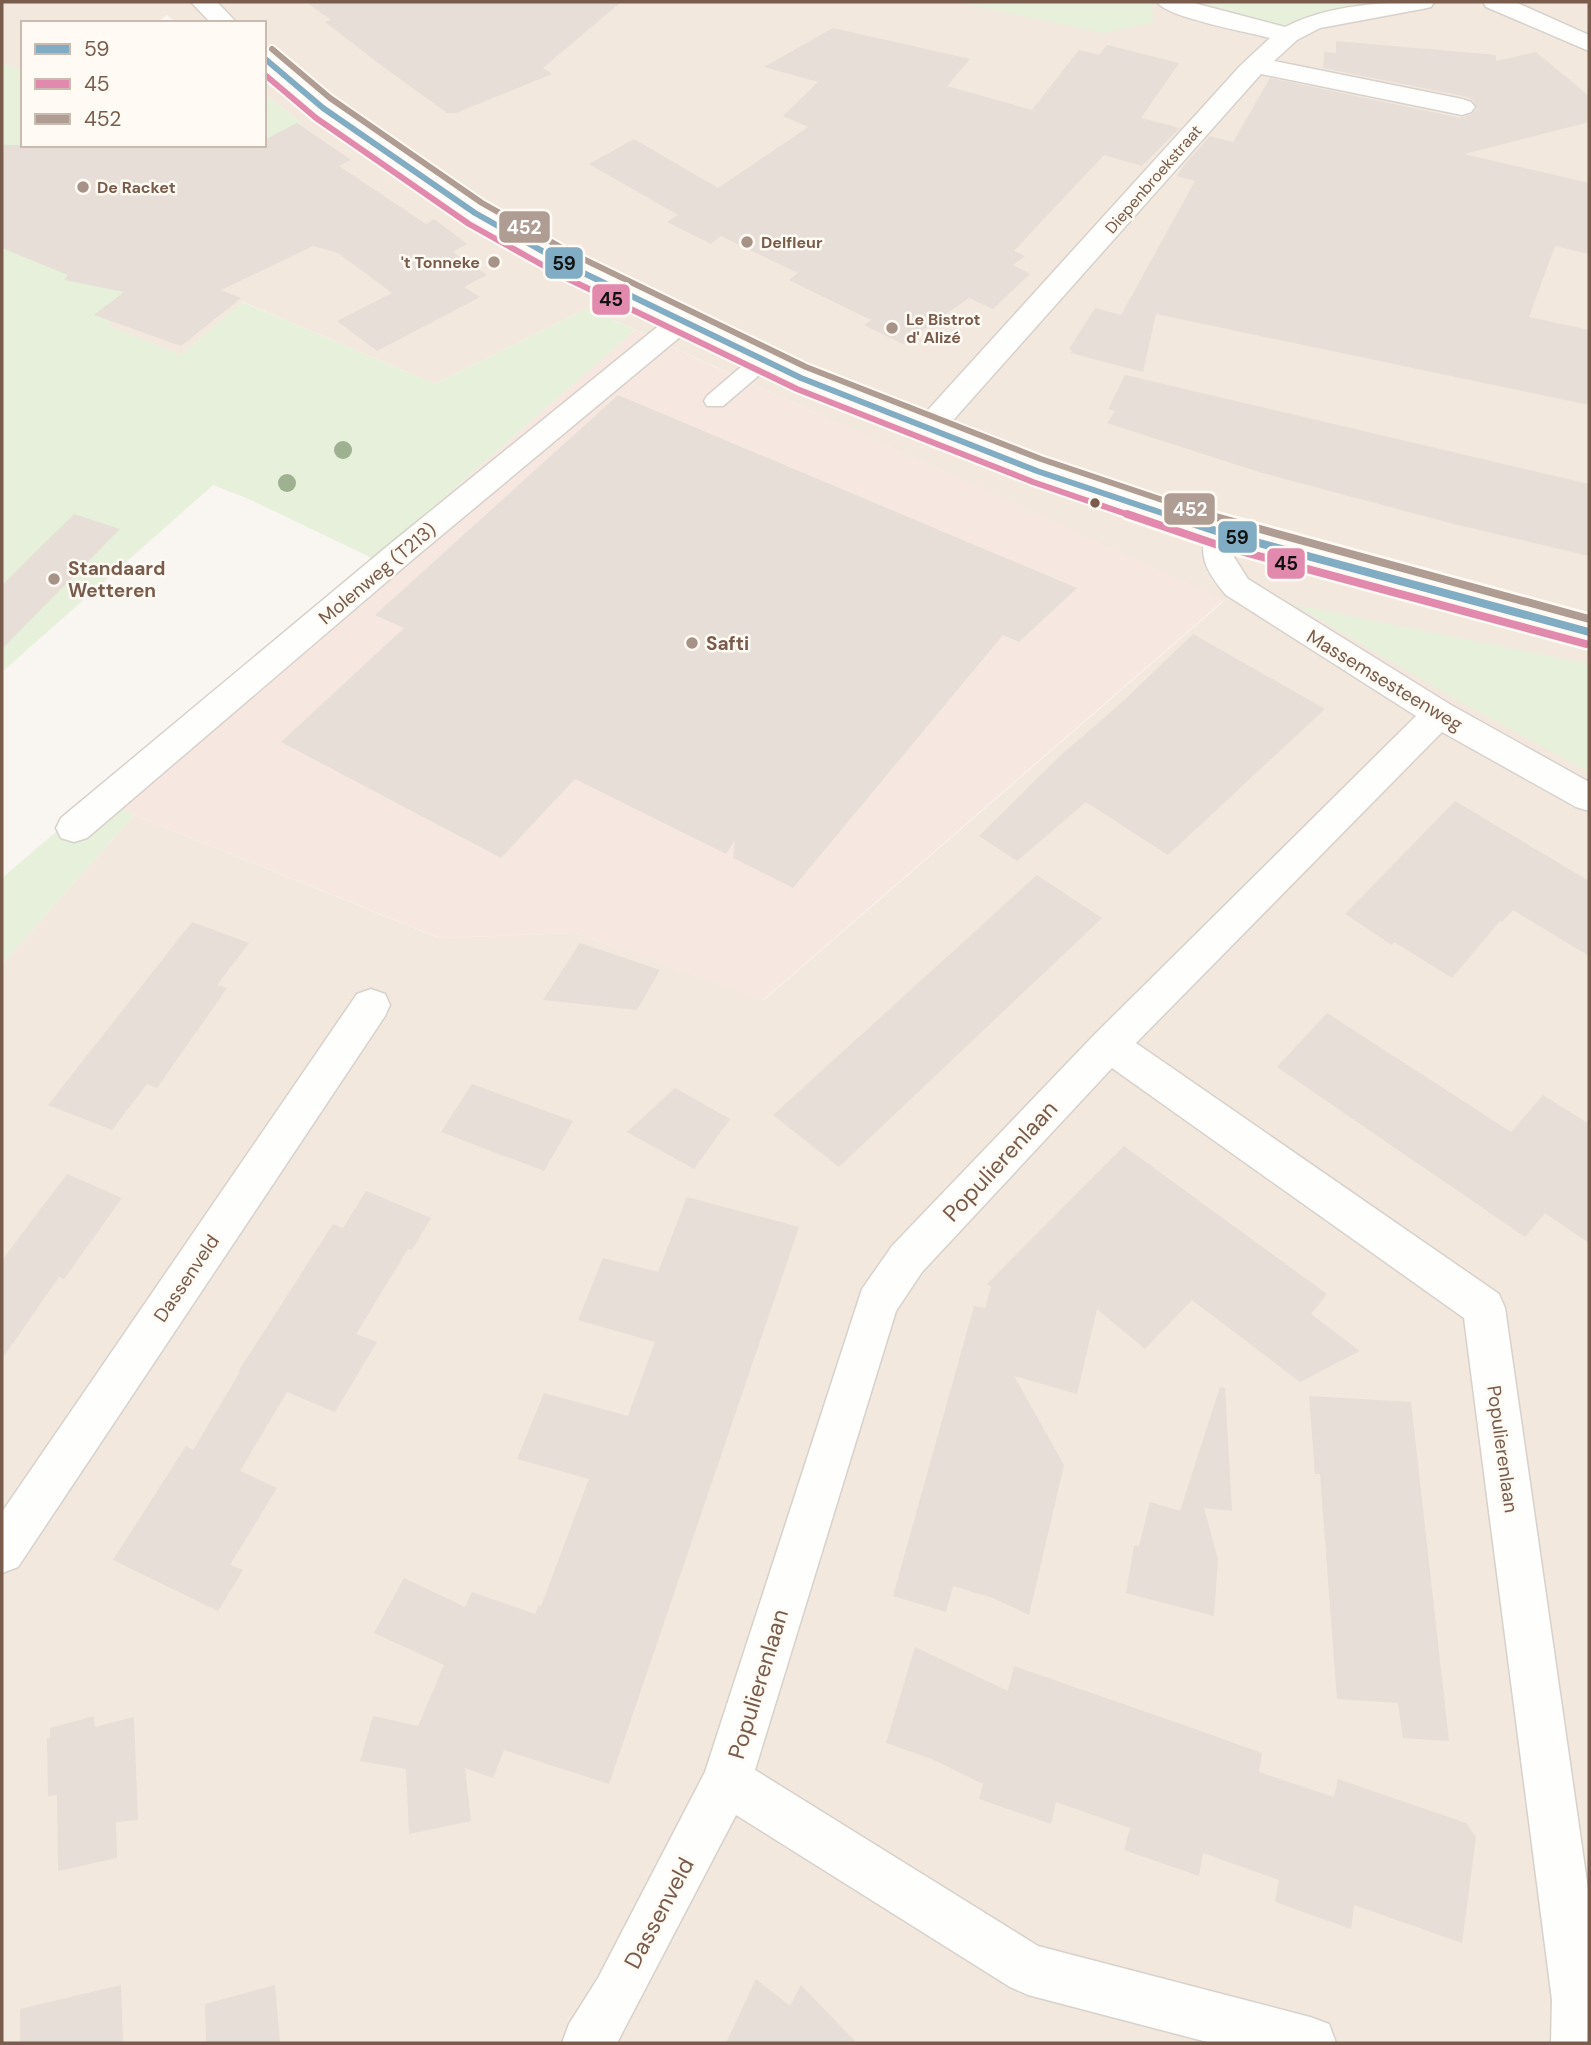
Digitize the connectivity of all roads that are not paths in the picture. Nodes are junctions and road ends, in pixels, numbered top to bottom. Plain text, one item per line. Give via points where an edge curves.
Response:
1 (203, 2) edge
2 (1170, 2) edge
3 (1422, 2) edge
4 (1495, 2) edge
5 (223, 21) edge
6 (1288, 35) junction
7 (1589, 44) edge
8 (266, 60) edge
9 (1256, 65) junction
10 (1462, 107) dead end
11 (682, 321) junction
12 (763, 360) junction
13 (715, 401) dead end
14 (928, 429) junction
15 (1222, 533) junction
16 (1589, 632) edge
17 (1439, 715) junction
18 (1589, 798) edge
19 (74, 828) dead end
20 (371, 1005) dead end
21 (1110, 1045) junction
22 (2, 1551) edge
23 (727, 1781) junction
24 (588, 2043) edge
25 (1310, 2043) edge
26 (1577, 2043) edge

1 - 5 street
2 - 6 street
3 - 6 street, Diepenbroekstraat via 1313,22
4 - 7 street
6 - 9 street, Diepenbroekstraat
8 - 11 street via 323,108 475,213 567,265
9 - 10 street
9 - 14 street, Diepenbroekstraat
11 - 12 street
11 - 19 street, Molenweg (T213)
12 - 13 lane
12 - 14 street
14 - 15 street
15 - 16 street
15 - 17 street, Massemsesteenweg via 1216,549 1218,564 1237,587
17 - 18 street, Massemsesteenweg
17 - 21 street, Populierenlaan
20 - 22 street, Dassenveld
21 - 23 street, Populierenlaan via 907,1259 877,1303
21 - 26 street, Populierenlaan via 1484,1308 1578,2000
23 - 24 street, Dassenveld
23 - 25 street, Populierenlaan via 1028,1969

